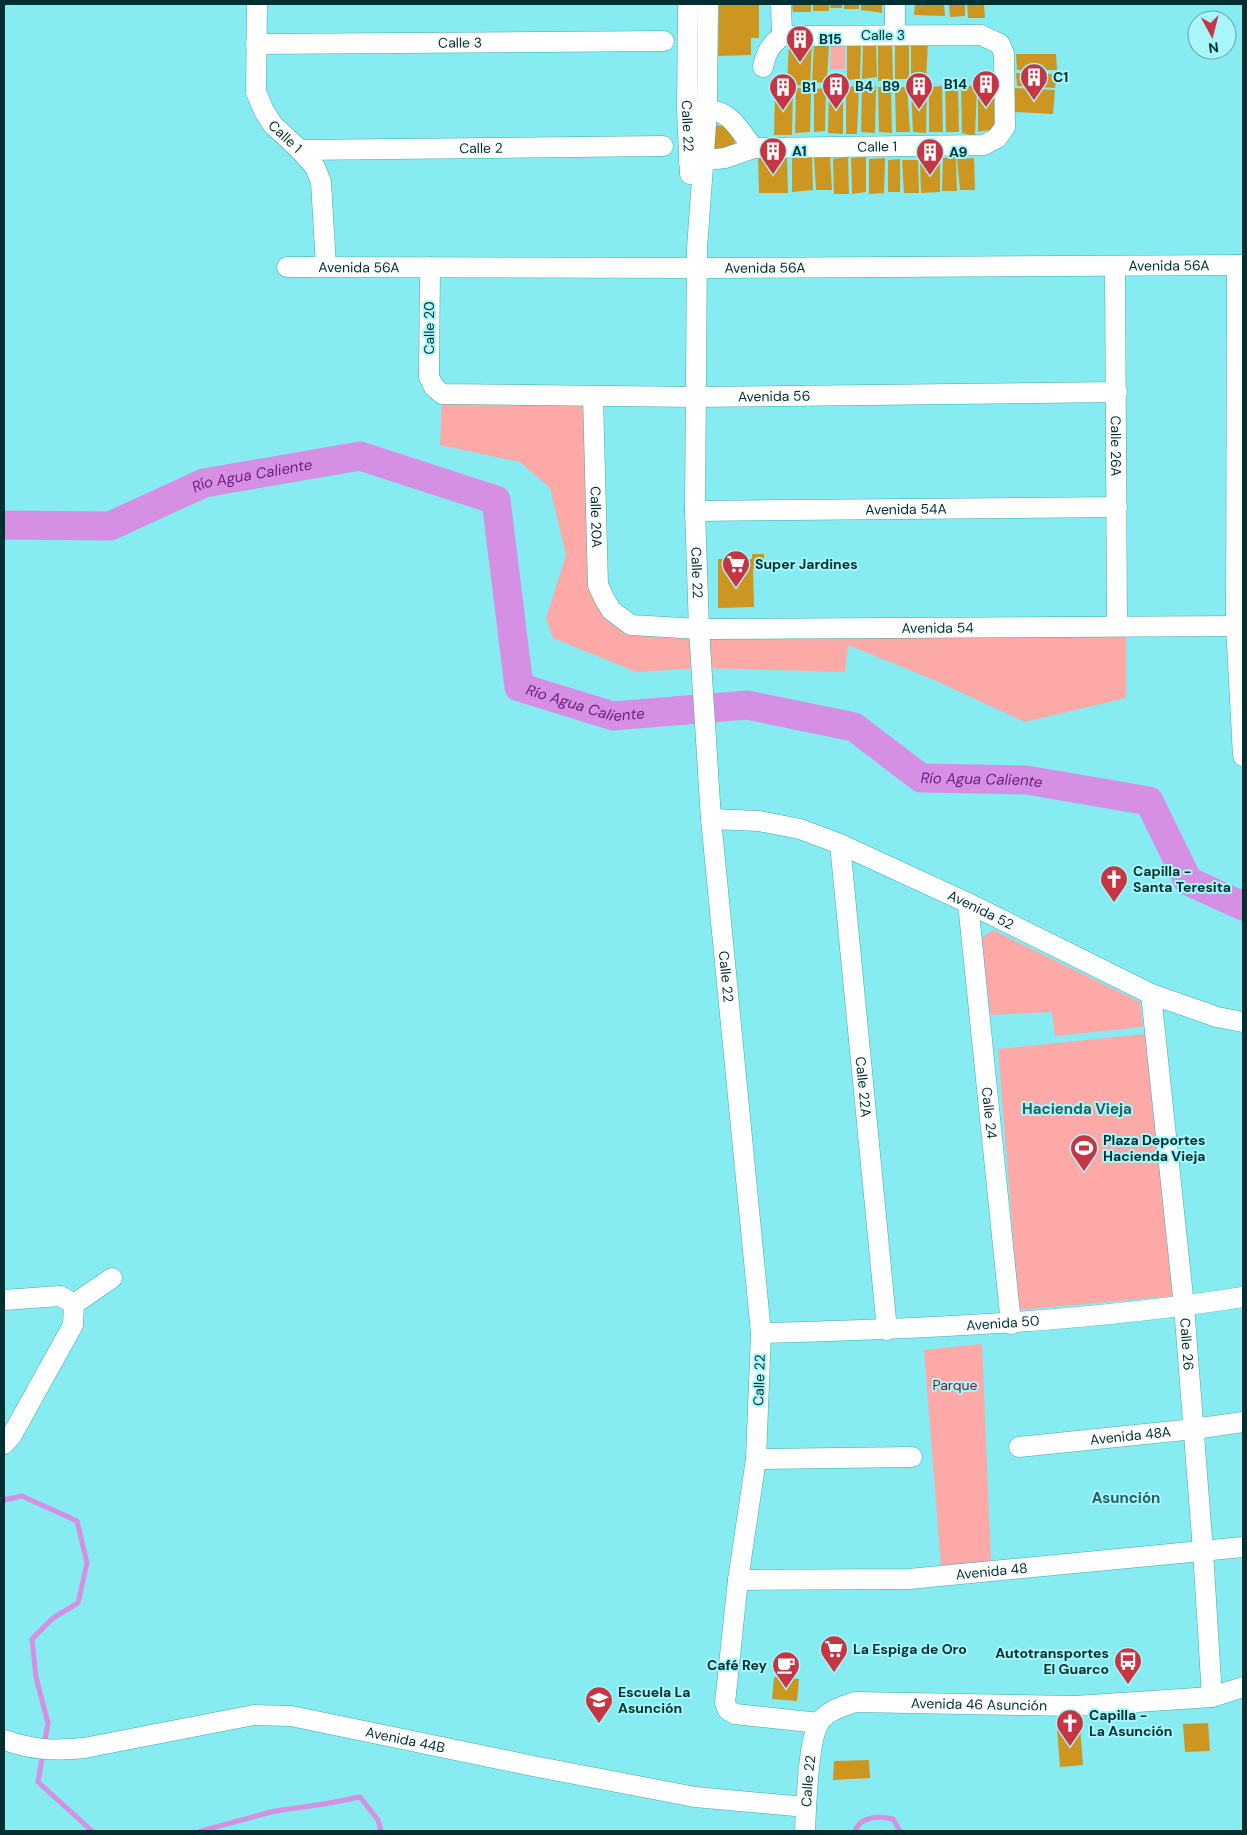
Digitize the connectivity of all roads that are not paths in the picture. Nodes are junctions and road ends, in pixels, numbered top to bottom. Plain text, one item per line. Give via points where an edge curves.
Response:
1 (257, 4) edge
2 (688, 4) edge
3 (708, 4) edge
4 (781, 4) edge
5 (895, 4) edge
6 (895, 35) junction
7 (782, 36) junction
8 (664, 41) dead end
9 (256, 44) junction
10 (762, 67) dead end
11 (687, 111) junction
12 (708, 111) junction
13 (998, 138) joint
14 (663, 146) dead end
15 (754, 148) junction
16 (300, 150) junction
17 (697, 161) junction
18 (1240, 265) edge
19 (326, 266) junction
20 (1115, 266) junction
21 (287, 267) dead end
22 (430, 268) junction
23 (697, 268) junction
24 (434, 387) joint
25 (1117, 392) junction
26 (593, 397) junction
27 (695, 397) junction
28 (1117, 506) junction
29 (695, 511) junction
30 (631, 625) joint
31 (1117, 626) junction
32 (1240, 626) edge
33 (699, 629) junction
34 (1243, 756) edge
35 (711, 819) junction
36 (840, 844) junction
37 (968, 903) junction
38 (1151, 994) junction
39 (1243, 1022) edge
40 (112, 1278) dead end
41 (1243, 1297) edge
42 (4, 1300) edge
43 (74, 1304) junction
44 (1184, 1306) junction
45 (1011, 1324) junction
46 (887, 1330) junction
47 (761, 1333) junction
48 (1243, 1422) edge
49 (1194, 1429) junction
50 (4, 1444) edge
51 (1019, 1447) dead end
52 (912, 1457) dead end
53 (756, 1459) junction
54 (1243, 1546) edge
55 (1203, 1551) junction
56 (738, 1580) junction
57 (1243, 1687) edge
58 (1212, 1696) junction
59 (819, 1723) junction
60 (4, 1740) edge
61 (806, 1807) junction
62 (805, 1831) edge

1 - 9 street, Calle 1
2 - 11 street, Calle 22
3 - 12 street, Calle 22
4 - 7 street
5 - 6 street
6 - 7 street, Calle 3
6 - 13 street, Calle 3 via 981,35 1000,44 1004,54 1004,127
7 - 10 street via 769,48
8 - 9 street, Calle 3
9 - 16 street, Calle 1 via 258,98 273,125
11 - 12 street
11 - 17 street, Calle 22
12 - 15 street via 716,111 732,120
12 - 17 street, Calle 22
13 - 15 street, Calle 1 via 984,145
14 - 16 street, Calle 2
15 - 17 street, Calle 1 via 725,158
16 - 19 street, Calle 1 via 315,167 321,182
17 - 23 street, Calle 22
18 - 20 street, Avenida 56A
18 - 32 street
19 - 21 street, Avenida 56A
19 - 22 street, Avenida 56A
20 - 23 street, Avenida 56A
20 - 25 street, Calle 26A
22 - 23 street, Avenida 56A
22 - 24 street, Calle 20 via 429,377
23 - 27 street, Calle 22
24 - 26 street, Avenida 56 via 442,394
25 - 27 street, Avenida 56
25 - 28 street, Calle 26A
26 - 27 street, Avenida 56
26 - 30 street, Calle 20A via 598,584 611,610
27 - 29 street, Calle 22
28 - 29 street, Avenida 54A
28 - 31 street, Calle 26A
29 - 33 street, Calle 22
30 - 33 street, Avenida 54
31 - 32 street, Avenida 54
31 - 33 street, Avenida 54
32 - 34 street
33 - 35 street, Calle 22
35 - 36 street, Avenida 52 via 780,824
35 - 47 street, Calle 22
36 - 37 street, Avenida 52
36 - 46 street, Calle 22A
37 - 38 street, Avenida 52
37 - 45 street, Calle 24
38 - 39 street, Avenida 52 via 1216,1017
38 - 44 street, Calle 26
40 - 43 street
41 - 44 street, Avenida 50
42 - 43 street via 60,1296
43 - 50 street via 73,1325
44 - 45 street, Avenida 50
44 - 49 street, Calle 26
45 - 46 street, Avenida 50
46 - 47 street, Avenida 50
47 - 53 street, Calle 22
48 - 49 street, Avenida 48A
49 - 51 street, Avenida 48A
49 - 55 street, Calle 26
52 - 53 street
53 - 56 street, Calle 22
54 - 55 street, Avenida 48
55 - 56 street, Avenida 48 via 909,1579
55 - 58 street, Calle 26
56 - 59 street, Calle 22 via 725,1703 728,1710 734,1714
57 - 58 street, Avenida 46 Asunción
58 - 59 street, Avenida 46 Asunción via 1075,1706 855,1702 834,1709
59 - 61 street, Calle 22 via 813,1742
60 - 61 street, Avenida 44B via 33,1749 84,1748 254,1715 291,1716 695,1796
61 - 62 street, Calle 22

